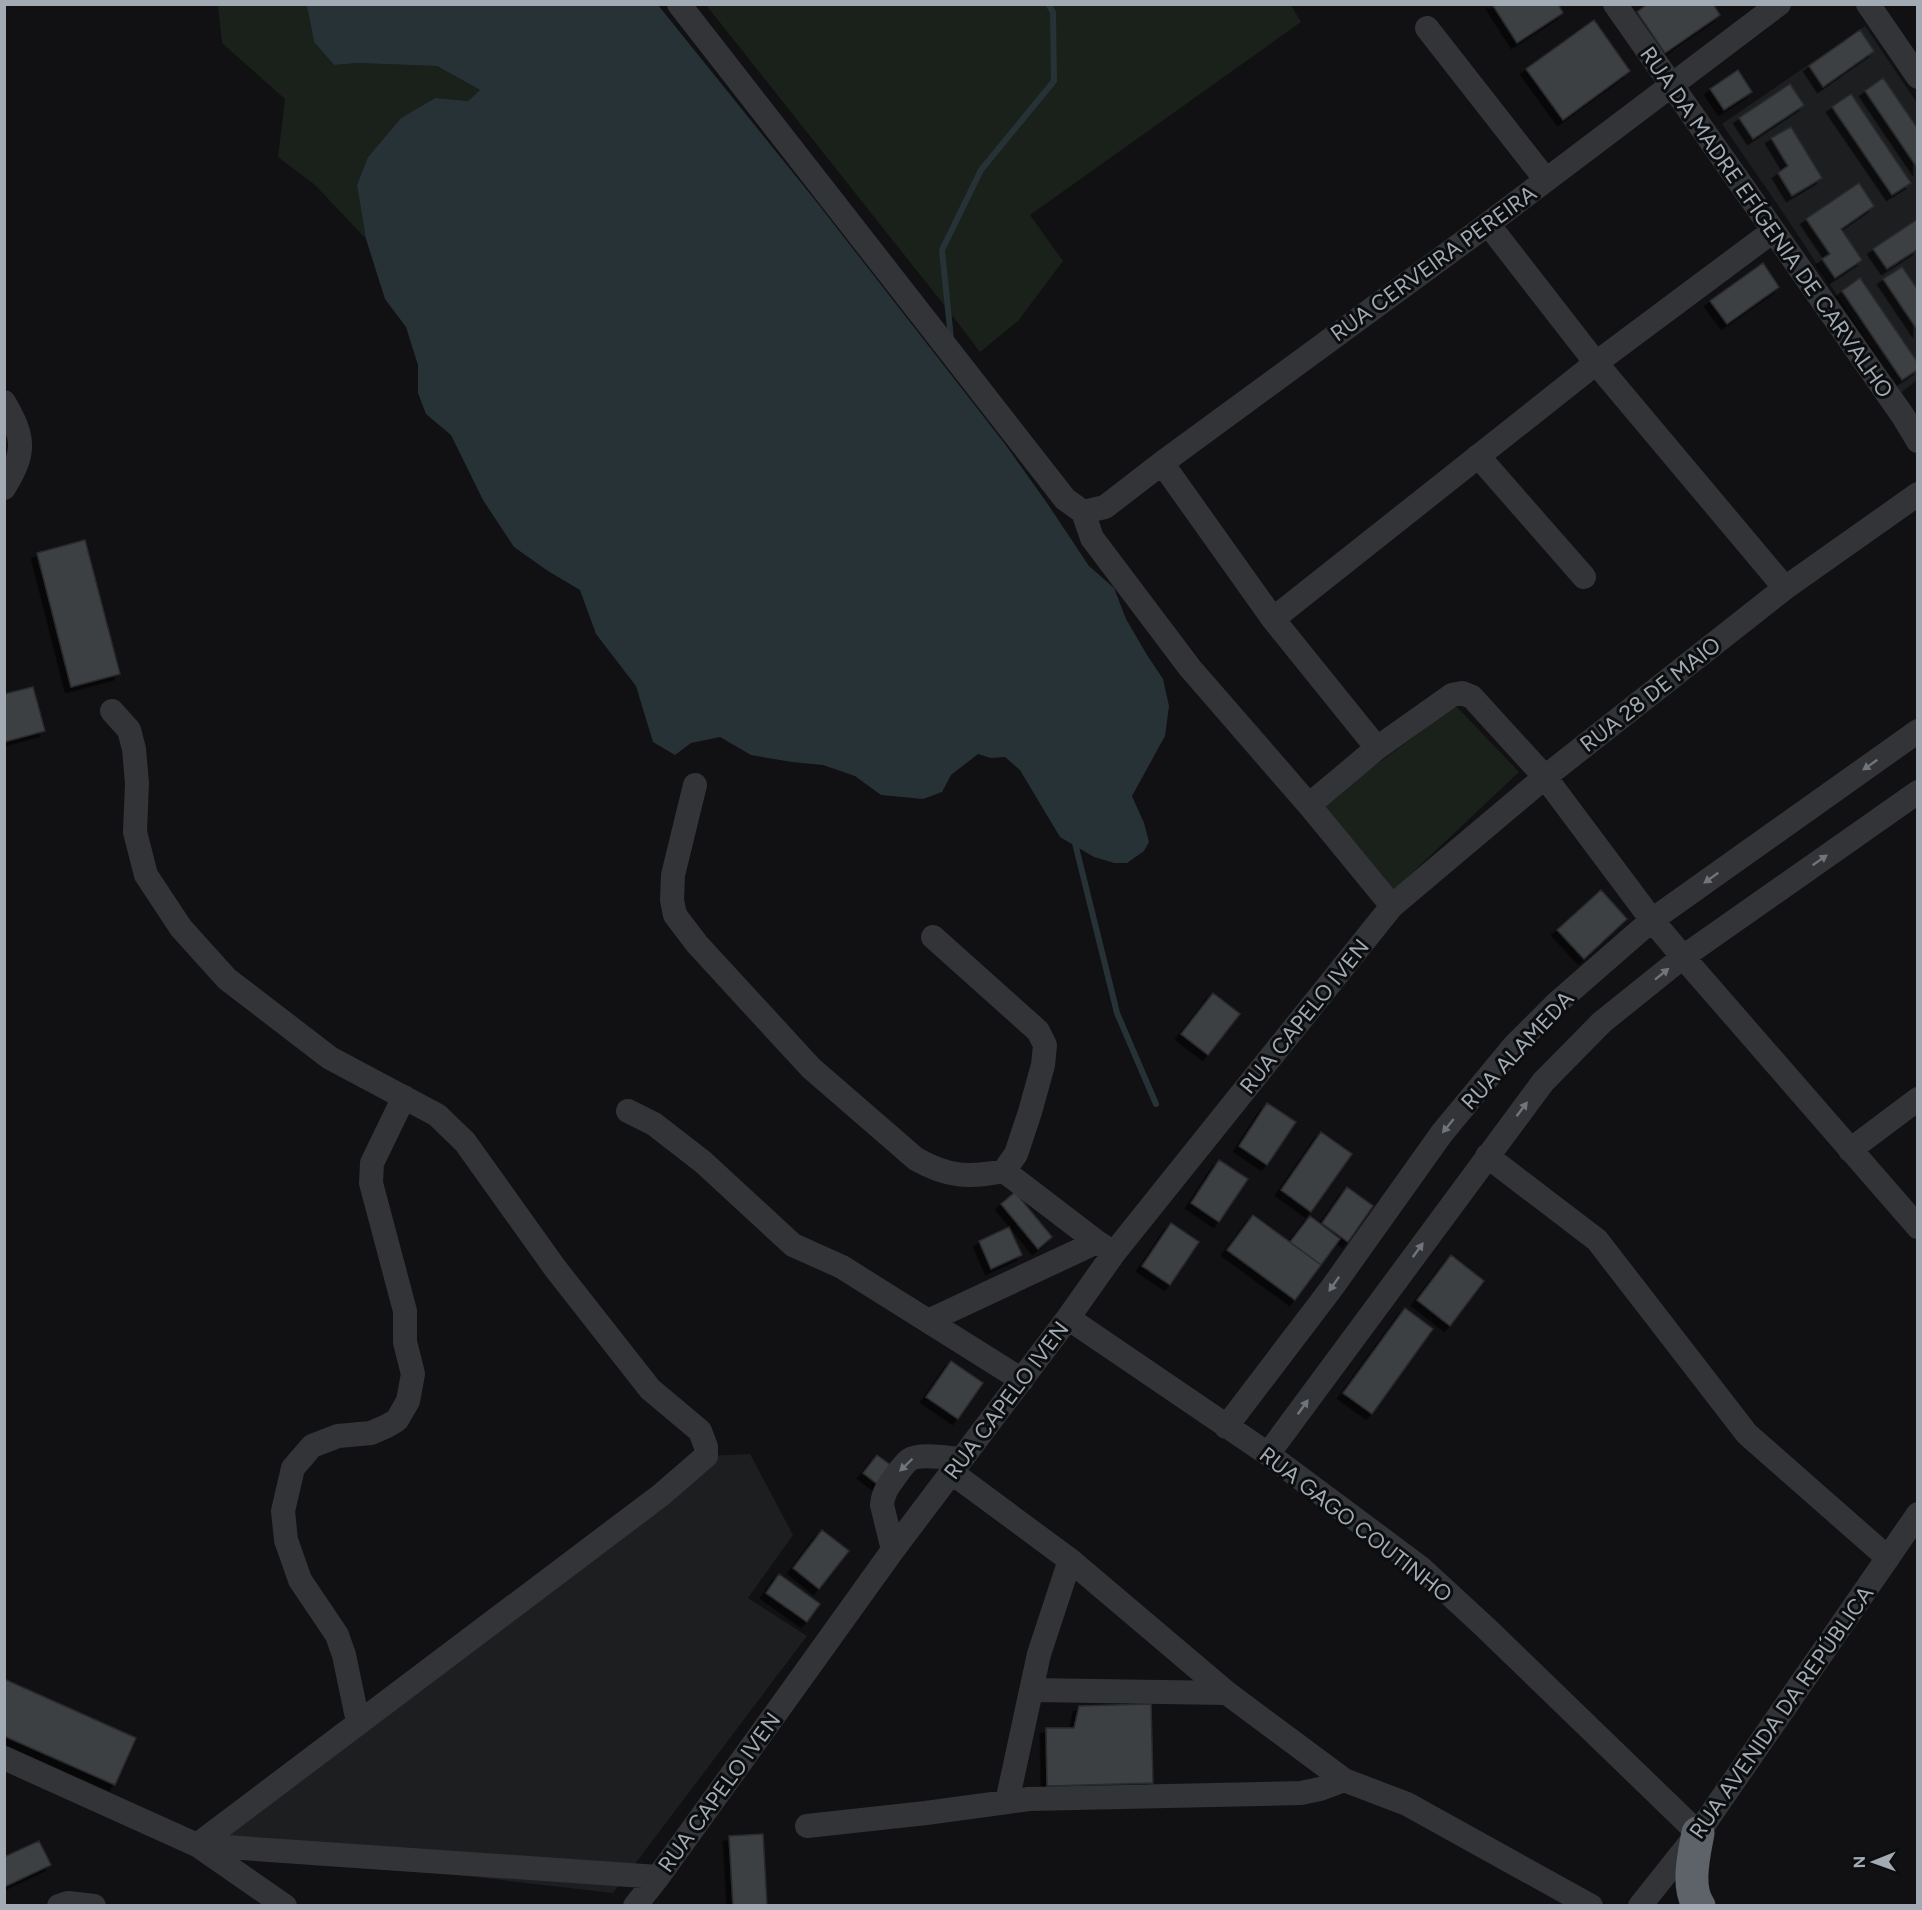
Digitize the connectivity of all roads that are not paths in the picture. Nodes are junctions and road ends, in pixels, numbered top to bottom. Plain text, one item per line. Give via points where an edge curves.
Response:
1 (679, 4) edge
2 (1615, 4) edge
3 (1779, 4) edge
4 (1868, 4) edge
5 (1427, 28) dead end
6 (1917, 77) edge
7 (1672, 85) junction
8 (1546, 180) junction
9 (1488, 224) junction
10 (1773, 231) junction
11 (1596, 363) junction
12 (4, 402) edge
13 (1910, 410) edge
14 (1917, 441) edge
15 (1478, 456) junction
16 (1162, 463) junction
17 (4, 488) edge
18 (1917, 494) edge
19 (1083, 512) junction
20 (1584, 577) dead end
21 (1785, 588) junction
22 (1273, 619) junction
23 (112, 711) dead end
24 (1917, 731) edge
25 (1377, 748) junction
26 (1545, 777) junction
27 (695, 785) dead end
28 (1917, 792) edge
29 (1309, 805) junction
30 (1392, 906) junction
31 (1652, 920) junction
32 (933, 937) dead end
33 (1683, 957) junction
34 (404, 1097) junction
35 (1917, 1099) edge
36 (628, 1111) dead end
37 (1850, 1150) junction
38 (1487, 1156) junction
39 (1004, 1171) junction
40 (1917, 1227) edge
41 (1106, 1247) junction
42 (1068, 1318) junction
43 (928, 1321) junction
44 (1022, 1380) junction
45 (1226, 1427) junction
46 (1268, 1454) junction
47 (956, 1466) junction
48 (1917, 1514) edge
49 (893, 1550) junction
50 (1888, 1558) junction
51 (1070, 1560) junction
52 (1032, 1690) junction
53 (1227, 1693) junction
54 (358, 1722) junction
55 (4, 1758) edge
56 (1344, 1780) junction
57 (1007, 1802) junction
58 (807, 1826) dead end
59 (1698, 1833) junction
60 (196, 1845) junction
61 (658, 1877) junction
62 (59, 1905) edge
63 (94, 1905) edge
64 (285, 1905) edge
65 (635, 1905) edge
66 (1591, 1905) edge
67 (1640, 1905) edge
68 (1699, 1905) edge

1 - 19 street via 1065,499
2 - 7 street, RUA DA MADRE EFÍGENIA DE CARVALHO
3 - 7 street, RUA CERVEIRA PEREIRA
4 - 6 street
5 - 8 street
7 - 8 street, RUA CERVEIRA PEREIRA
7 - 10 street, RUA DA MADRE EFÍGENIA DE CARVALHO
8 - 9 street, RUA CERVEIRA PEREIRA
9 - 11 street
9 - 16 street, RUA CERVEIRA PEREIRA
10 - 11 street
10 - 13 street, RUA DA MADRE EFÍGENIA DE CARVALHO
11 - 15 street
11 - 21 street
12 - 17 street via 22,440 18,465
13 - 14 street, RUA DA MADRE EFÍGENIA DE CARVALHO
15 - 20 street
15 - 22 street
16 - 19 street, RUA CERVEIRA PEREIRA via 1105,507
16 - 22 street
18 - 21 street, RUA 28 DE MAIO
19 - 29 street via 1092,538 1190,668
21 - 26 street, RUA 28 DE MAIO
22 - 25 street
23 - 34 street via 129,730 134,750 135,832 146,875 182,928 227,979 290,1028 330,1058
24 -> 31 street, RUA ALAMEDA
25 - 26 street via 1452,695 1462,693 1472,697
25 - 29 street
26 - 30 street, RUA 28 DE MAIO
26 - 31 street
27 - 39 street via 673,875 672,900 675,915 696,944 811,1068 916,1159 956,1175
33 -> 28 street, RUA ALAMEDA
29 - 30 street
30 - 41 street, RUA CAPELO IVEN
31 - 33 street
31 -> 45 street, RUA ALAMEDA via 1514,1046 1442,1133
32 - 39 street via 1038,1031 1045,1045 1030,1112 1016,1154
33 - 37 street
38 -> 33 street, RUA ALAMEDA via 1550,1074 1602,1022
34 - 54 street via 372,1163 371,1183 405,1311 405,1342 413,1374 408,1401 397,1420 387,1426 312,1446 293,1468 283,1511 286,1540 300,1580 337,1635
34 - 54 street via 437,1115 465,1142 555,1268 650,1389 700,1431 706,1456 661,1495
35 - 37 street
36 - 43 street via 654,1124 704,1162 793,1245 842,1267
37 - 40 street
46 -> 38 street, RUA ALAMEDA
38 - 50 street via 1597,1240 1747,1434
39 - 41 street
41 - 42 street, RUA CAPELO IVEN
41 - 43 street
42 - 44 street, RUA CAPELO IVEN
42 - 45 street, RUA GAGO COUTINHO
43 - 44 street
44 - 47 street, RUA CAPELO IVEN
45 - 46 street, RUA GAGO COUTINHO
46 - 59 street, RUA GAGO COUTINHO via 1421,1568
47 - 49 street, RUA CAPELO IVEN
47 -> 49 street via 914,1457 885,1490 882,1505
47 - 51 street
48 - 50 street, RUA AVENIDA DA REPÚBLICA
49 - 61 street, RUA CAPELO IVEN
50 - 59 street, RUA AVENIDA DA REPÚBLICA
51 - 52 street via 1039,1654
51 - 53 street
52 - 53 street
52 - 57 street
53 - 56 street
54 - 60 street
55 - 60 street
56 - 57 street via 1300,1792
56 - 66 street via 1407,1804
57 - 58 street
59 - 67 street, RUA AVENIDA DA REPÚBLICA
59 - 68 highway via 1693,1883
60 - 61 street
60 - 64 street
61 - 65 street, RUA CAPELO IVEN
62 - 63 street

